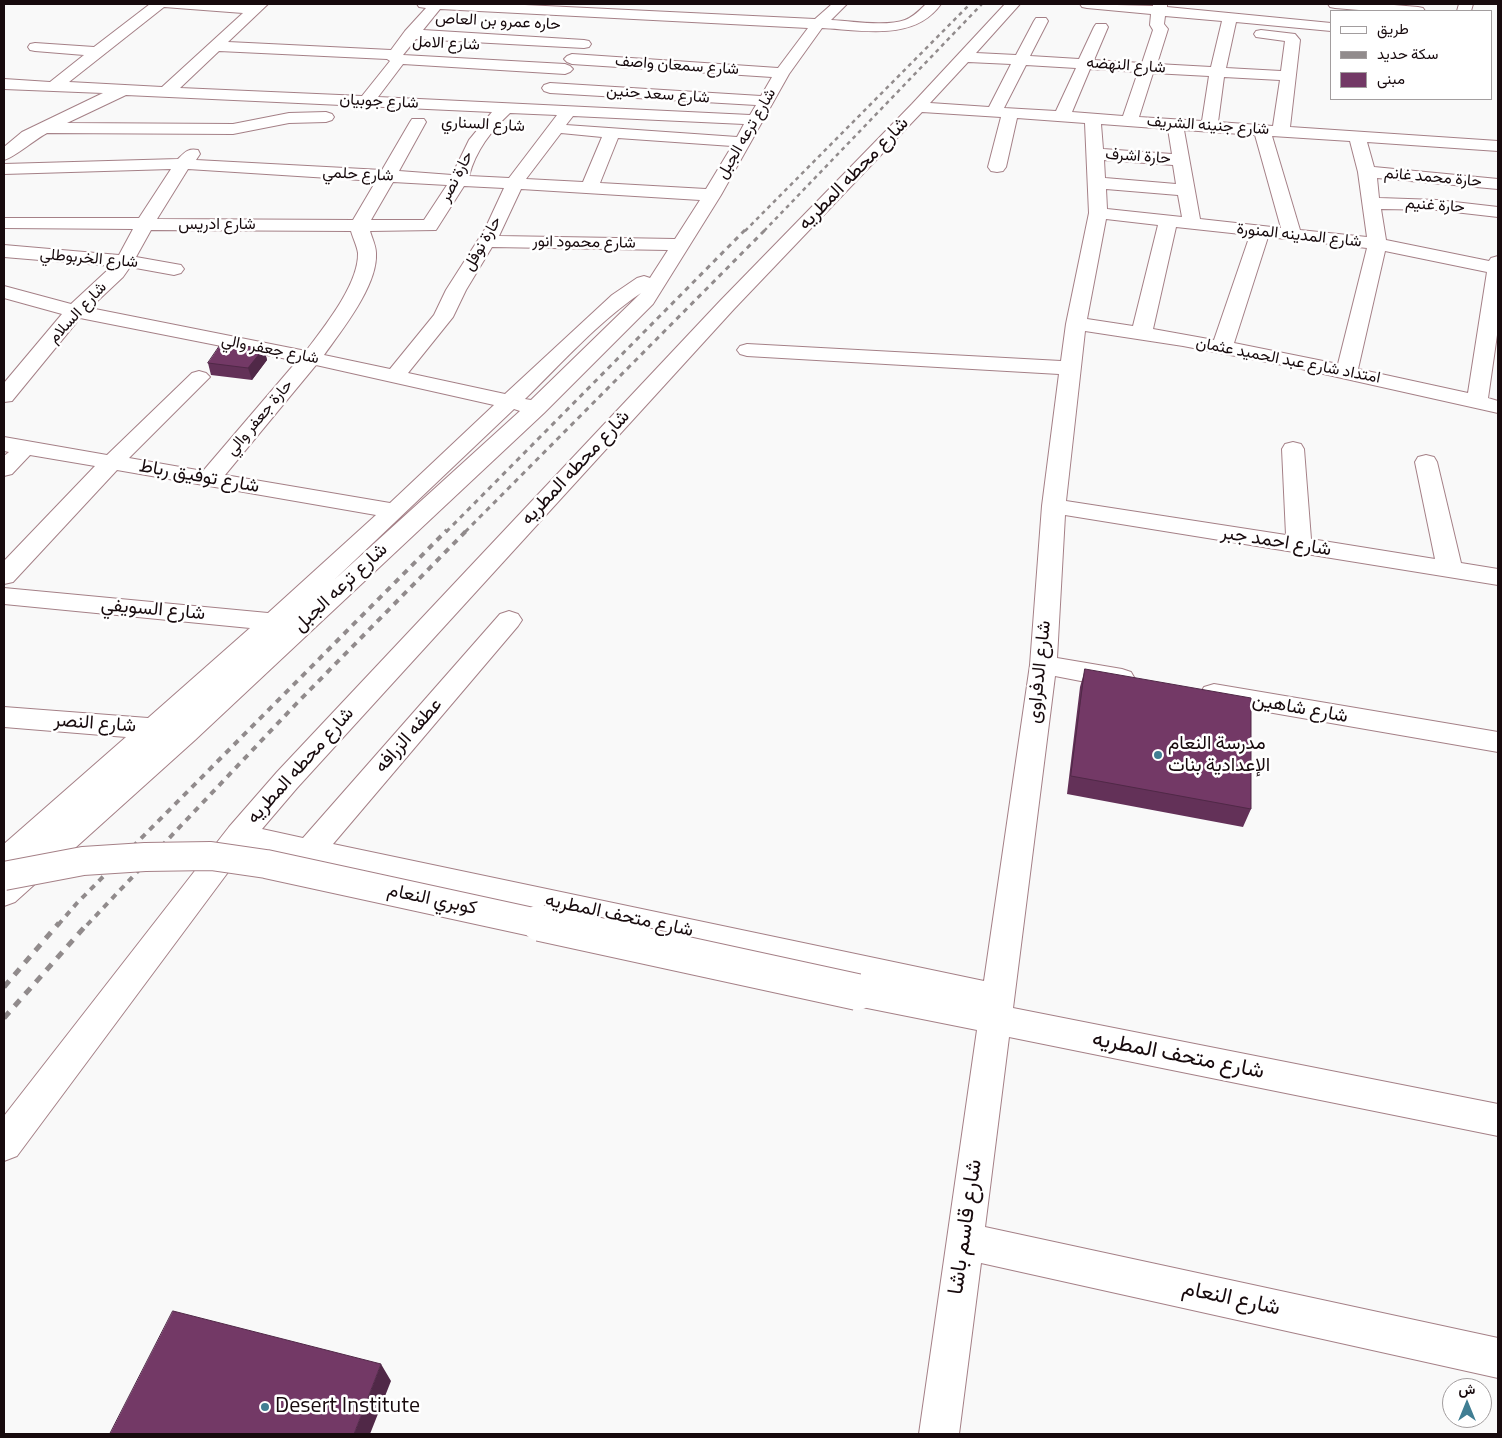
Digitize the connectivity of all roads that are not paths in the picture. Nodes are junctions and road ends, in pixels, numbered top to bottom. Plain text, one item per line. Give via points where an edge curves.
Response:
1 (158, 4) edge
2 (169, 4) edge
3 (430, 4) edge
4 (840, 4) edge
5 (934, 4) edge
6 (1013, 4) edge
7 (1087, 4) edge
8 (1341, 4) edge
9 (258, 6) edge
10 (1159, 7) edge
11 (1411, 8) edge
12 (607, 14) junction
13 (1041, 21) dead end
14 (1228, 24) junction
15 (817, 25) junction
16 (1330, 26) edge
17 (1101, 27) dead end
18 (410, 34) junction
19 (584, 44) junction
20 (214, 46) junction
21 (35, 47) dead end
22 (98, 52) junction
23 (396, 57) junction
24 (964, 57) junction
25 (1021, 59) junction
26 (437, 61) junction
27 (568, 64) junction
28 (1085, 64) junction
29 (1148, 67) junction
30 (1217, 72) junction
31 (782, 73) junction
32 (1287, 76) junction
33 (4, 84) edge
34 (53, 87) junction
35 (550, 88) junction
36 (123, 90) junction
37 (166, 92) junction
38 (470, 92) junction
39 (766, 101) junction
40 (366, 102) junction
41 (918, 107) junction
42 (506, 108) junction
43 (533, 110) junction
44 (226, 112) junction
45 (568, 112) junction
46 (1002, 113) junction
47 (1062, 117) junction
48 (343, 118) dead end
49 (1092, 119) junction
50 (755, 120) junction
51 (399, 121) dead end
52 (1129, 121) junction
53 (418, 122) junction
54 (436, 122) dead end
55 (471, 124) dead end
56 (489, 124) junction
57 (1175, 124) junction
58 (508, 126) dead end
59 (1209, 126) junction
60 (45, 128) junction
61 (536, 128) dead end
62 (554, 129) junction
63 (1262, 130) junction
64 (1281, 131) junction
65 (612, 133) junction
66 (1356, 136) junction
67 (742, 142) junction
68 (1498, 146) edge
69 (1095, 154) junction
70 (4, 155) edge
71 (1181, 160) junction
72 (184, 164) junction
73 (998, 167) dead end
74 (4, 169) edge
75 (1367, 172) junction
76 (386, 176) junction
77 (459, 180) junction
78 (515, 182) junction
79 (1096, 183) junction
80 (1498, 184) edge
81 (590, 187) junction
82 (1186, 190) junction
83 (712, 195) junction
84 (1372, 203) junction
85 (1498, 212) edge
86 (1098, 213) junction
87 (1168, 221) junction
88 (4, 223) edge
89 (1192, 224) junction
90 (144, 225) junction
91 (359, 226) junction
92 (430, 226) joint
93 (1261, 231) junction
94 (1292, 235) junction
95 (486, 241) junction
96 (1377, 244) junction
97 (682, 245) junction
98 (4, 251) edge
99 (125, 261) junction
100 (1498, 266) edge
101 (174, 269) dead end
102 (665, 272) junction
103 (4, 292) edge
104 (75, 311) junction
105 (1076, 324) junction
106 (1142, 332) junction
107 (1222, 347) junction
108 (747, 350) dead end
109 (311, 358) junction
110 (1071, 368) junction
111 (1347, 371) junction
112 (395, 376) junction
113 (199, 377) dead end
114 (4, 396) edge
115 (510, 402) junction
116 (1477, 402) junction
117 (1498, 407) edge
118 (536, 408) junction
119 (14, 446) edge
120 (1294, 449) dead end
121 (112, 462) junction
122 (1426, 462) dead end
123 (4, 469) edge
124 (209, 479) junction
125 (1054, 506) junction
126 (395, 511) junction
127 (1299, 545) junction
128 (1450, 570) junction
129 (4, 576) edge
130 (1498, 578) edge
131 (4, 596) edge
132 (509, 620) dead end
133 (274, 622) junction
134 (302, 624) junction
135 (1043, 665) junction
136 (1149, 683) edge
137 (1188, 690) edge
138 (4, 717) edge
139 (156, 729) junction
140 (187, 731) junction
141 (1498, 742) edge
142 (239, 835) junction
143 (310, 852) junction
144 (7, 861) edge
145 (4, 894) edge
146 (857, 992) joint
147 (997, 1009) junction
148 (1498, 1120) edge
149 (4, 1144) edge
150 (964, 1241) junction
151 (1498, 1358) edge
152 (939, 1434) edge

1 - 22 street
2 - 9 street
3 - 12 street
3 - 18 street, شارع الامل
4 - 15 street, شارع ترعه الجبل
5 - 15 street via 918,20 903,26
6 - 24 street, شارع محطه المطريه
7 - 10 street
8 - 11 street
9 - 20 street
10 - 14 street
10 - 29 street via 1157,25 1161,29
12 - 15 street
12 - 19 street
13 - 25 street
14 - 16 street
14 - 30 street
14 - 32 street via 1292,38
15 - 31 street, شارع ترعه الجبل
17 - 28 street
18 - 19 street, حاره عمرو بن العاص
18 - 23 street, شارع الامل
19 - 27 street
20 - 23 street
20 - 37 street
21 - 22 street
22 - 34 street
23 - 26 street, شارع الامل
23 - 40 street
24 - 25 street, شارع النهضه
24 - 41 street, شارع محطه المطريه
25 - 28 street, شارع النهضه
25 - 46 street
26 - 27 street, شارع الامل
26 - 38 street via 434,71 471,73
27 - 31 street, شارع سمعان واصف
27 - 35 street
28 - 29 street, شارع النهضه
28 - 47 street
29 - 30 street, شارع النهضه
29 - 52 street
30 - 32 street, شارع النهضه
30 - 59 street
31 - 39 street, شارع ترعه الجبل
32 - 64 street
33 - 34 street, شارع جوبيان
34 - 36 street, شارع جوبيان
35 - 39 street, شارع سعد حنين
35 - 43 street
36 - 37 street, شارع جوبيان
36 - 60 street
37 - 44 street, شارع جوبيان
38 - 40 street, شارع جوبيان
38 - 42 street, شارع جوبيان
39 - 50 street, شارع ترعه الجبل
40 - 44 street, شارع جوبيان
41 - 46 street, شارع جنينه الشريف
41 - 142 street, شارع محطه المطريه via 727,305
42 - 43 street, شارع جوبيان
42 - 56 street, حارة نصر
43 - 45 street, شارع جوبيان
44 - 48 street via 250,126 305,116
44 - 60 street
44 - 72 street, شارع السلام
45 - 50 street, شارع جوبيان
45 - 62 street, حارة نوفل
46 - 47 street, شارع جنينه الشريف
46 - 73 street
47 - 49 street, شارع جنينه الشريف
49 - 52 street, شارع جنينه الشريف
49 - 69 street, شارع الدفراوى
50 - 67 street, شارع ترعه الجبل
51 - 53 street, شارع السناري
52 - 57 street, شارع جنينه الشريف
53 - 54 street, شارع السناري
53 - 76 street
55 - 56 street, شارع السناري
56 - 58 street, شارع السناري
56 - 77 street, حارة نصر via 469,153
57 - 59 street, شارع جنينه الشريف
57 - 71 street
59 - 63 street, شارع جنينه الشريف
60 - 70 street via 28,136
61 - 62 street, شارع السناري
62 - 65 street, شارع السناري
62 - 78 street, حارة نوفل
63 - 64 street, شارع جنينه الشريف
63 - 94 street
64 - 66 street, شارع جنينه الشريف
65 - 67 street, شارع السناري
65 - 81 street
66 - 68 street, شارع جنينه الشريف
66 - 75 street
67 - 83 street, شارع ترعه الجبل
69 - 71 street, حارة اشرف
69 - 79 street, شارع الدفراوى
71 - 82 street
72 - 74 street, شارع حلمي
72 - 76 street, شارع حلمي
72 - 90 street, شارع السلام
75 - 80 street, حارة محمد غانم
75 - 84 street
76 - 77 street, شارع حلمي
76 - 91 street
77 - 78 street, شارع حلمي
77 - 92 street, حارة نصر
78 - 81 street, شارع حلمي
78 - 95 street, حارة نوفل
79 - 82 street
79 - 86 street, شارع الدفراوى
81 - 83 street, شارع حلمي
82 - 89 street
83 - 97 street, شارع ترعه الجبل
84 - 85 street, حارة غنيم via 1437,205
84 - 96 street
86 - 87 street, شارع المدينه المنورة
86 - 105 street, شارع الدفراوى
87 - 89 street, شارع المدينه المنورة
87 - 106 street
88 - 90 street, شارع ادريس
89 - 93 street, شارع المدينه المنورة
90 - 91 street, شارع ادريس
90 - 99 street, شارع السلام
91 - 92 street, شارع ادريس
91 - 109 street, حارة جعفر والي via 368,252 366,268 346,310
93 - 94 street, شارع المدينه المنورة
93 - 107 street
94 - 96 street, شارع المدينه المنورة
95 - 97 street, شارع محمود انور
95 - 112 street, حارة نوفل via 443,317
96 - 100 street, شارع المدينه المنورة
96 - 111 street
97 - 102 street, شارع ترعه الجبل
98 - 99 street, شارع الخربوطلي
99 - 101 street, شارع الخربوطلي
99 - 104 street, شارع السلام
100 - 116 street
102 - 115 street, شارع ترعه الجبل via 620,299
102 - 118 street, شارع ترعه الجبل via 646,300
103 - 104 street, شارع جعفر والي
104 - 109 street, شارع جعفر والي
104 - 114 street, شارع السلام
105 - 106 street, امتداد شارع عبد الحميد عثمان
105 - 110 street, شارع الدفراوى
106 - 107 street, امتداد شارع عبد الحميد عثمان
107 - 111 street, امتداد شارع عبد الحميد عثمان
108 - 110 street
109 - 112 street, شارع جعفر والي
109 - 124 street, حارة جعفر والي
110 - 125 street, شارع الدفراوى
111 - 116 street, امتداد شارع عبد الحميد عثمان
112 - 115 street, شارع جعفر والي
113 - 121 street
115 - 118 street, شارع جعفر والي
115 - 126 street, شارع ترعه الجبل
116 - 117 street, امتداد شارع عبد الحميد عثمان
118 - 134 street, شارع ترعه الجبل
119 - 121 street, شارع توفيق رباط
119 - 123 street
120 - 127 street
121 - 124 street, شارع توفيق رباط
121 - 129 street
122 - 128 street
124 - 126 street, شارع توفيق رباط
125 - 127 street, شارع احمد جبر
125 - 135 street, شارع الدفراوى
126 - 133 street, شارع ترعه الجبل
127 - 128 street, شارع احمد جبر
128 - 130 street, شارع احمد جبر
131 - 133 street, شارع السويفي
132 - 143 street, عطفه الزرافه
133 - 134 street, شارع السويفي
133 - 139 street, شارع ترعه الجبل
134 - 140 street, شارع ترعه الجبل
135 - 136 street
135 - 147 street, شارع الدفراوى
137 - 141 street, شارع شاهين
138 - 139 street, شارع النصر
139 - 140 street, شارع النصر
139 - 144 street, شارع ترعه الجبل
140 - 145 street, شارع ترعه الجبل
142 - 143 street, شارع متحف المطريه
142 - 149 street, شارع محطه المطريه
143 - 147 street, شارع متحف المطريه via 501,890
144 - 146 street, كوبري النعام, bridge via 211,856 266,864
146 - 147 street, شارع متحف المطريه
147 - 148 street, شارع متحف المطريه
147 - 150 street, شارع قاسم باشا
150 - 151 street, شارع النعام
150 - 152 street, شارع قاسم باشا

